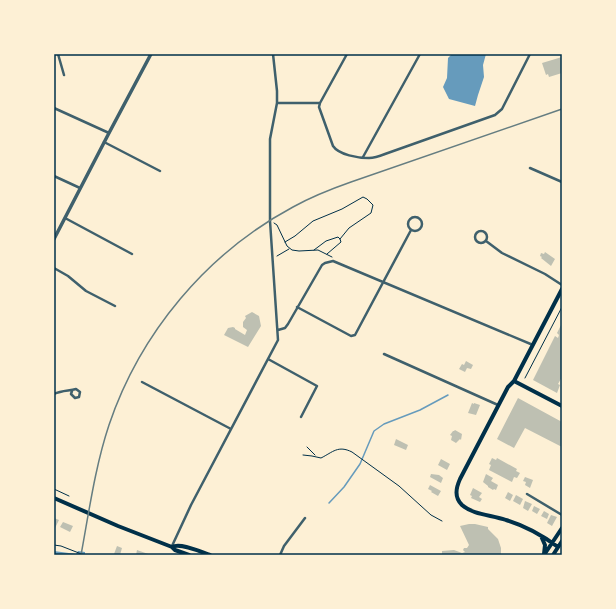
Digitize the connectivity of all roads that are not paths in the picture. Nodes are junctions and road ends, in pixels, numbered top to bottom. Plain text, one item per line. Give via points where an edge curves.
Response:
1 (58, 54) edge
2 (151, 54) edge
3 (273, 54) edge
4 (347, 54) edge
5 (420, 54) edge
6 (530, 54) edge
7 (64, 75) dead end
8 (277, 103) junction
9 (320, 103) junction
10 (54, 108) edge
11 (109, 133) junction
12 (104, 142) junction
13 (363, 157) junction
14 (530, 168) dead end
15 (160, 171) dead end
16 (54, 176) edge
17 (562, 182) edge
18 (80, 188) junction
19 (65, 218) junction
20 (411, 230) junction
21 (54, 239) edge
22 (486, 241) junction
23 (132, 254) dead end
24 (54, 268) edge
25 (383, 282) junction
26 (562, 285) edge
27 (562, 289) edge
28 (115, 306) dead end
29 (297, 307) junction
30 (278, 330) junction
31 (533, 345) junction
32 (384, 354) dead end
33 (268, 359) junction
34 (514, 381) junction
35 (142, 382) dead end
36 (72, 391) dead end
37 (54, 394) edge
38 (499, 405) junction
39 (562, 406) edge
40 (301, 417) dead end
41 (231, 429) junction
42 (527, 494) dead end
43 (54, 498) edge
44 (562, 515) edge
45 (305, 518) dead end
46 (562, 528) edge
47 (539, 534) junction
48 (562, 542) edge
49 (552, 543) junction
50 (172, 547) junction
51 (560, 548) edge
52 (189, 555) edge
53 (210, 555) edge
54 (280, 555) edge
55 (544, 555) edge
56 (553, 555) edge

1 - 7 street
2 - 11 street
3 - 8 street
4 - 9 street
5 - 13 street
6 - 13 street via 502,109 495,115 379,156
8 - 9 street
8 - 30 street via 270,138 270,221
9 - 13 street via 331,142 336,150 342,154
10 - 11 street
11 - 12 street
12 - 15 street
12 - 18 street
14 - 17 street
16 - 18 street
18 - 19 street
19 - 21 street
19 - 23 street
20 - 20 street via 420,229 421,222 418,218 413,217 408,221
20 - 25 street
22 - 22 street via 481,244 478,242 475,238 477,233 484,232
22 - 26 street via 507,256
24 - 28 street via 86,292
25 - 29 street via 333,261 325,262
25 - 29 street via 357,333 353,336
25 - 31 street
27 - 31 main road
29 - 30 street via 287,326
30 - 33 street via 278,340
31 - 34 main road
32 - 38 street
33 - 40 street via 317,386
33 - 41 street
34 - 38 main road
34 - 39 main road
35 - 41 street
36 - 37 street via 63,390
38 - 47 main road via 460,479 457,497 465,508 504,519
41 - 50 street
42 - 44 street
43 - 50 main road
45 - 54 street
46 - 49 main road
47 - 49 main road
47 - 55 main road via 545,545
48 - 51 main road
49 - 51 main road
49 - 55 main road
50 - 52 main road
50 - 53 main road via 175,544
51 - 56 main road

